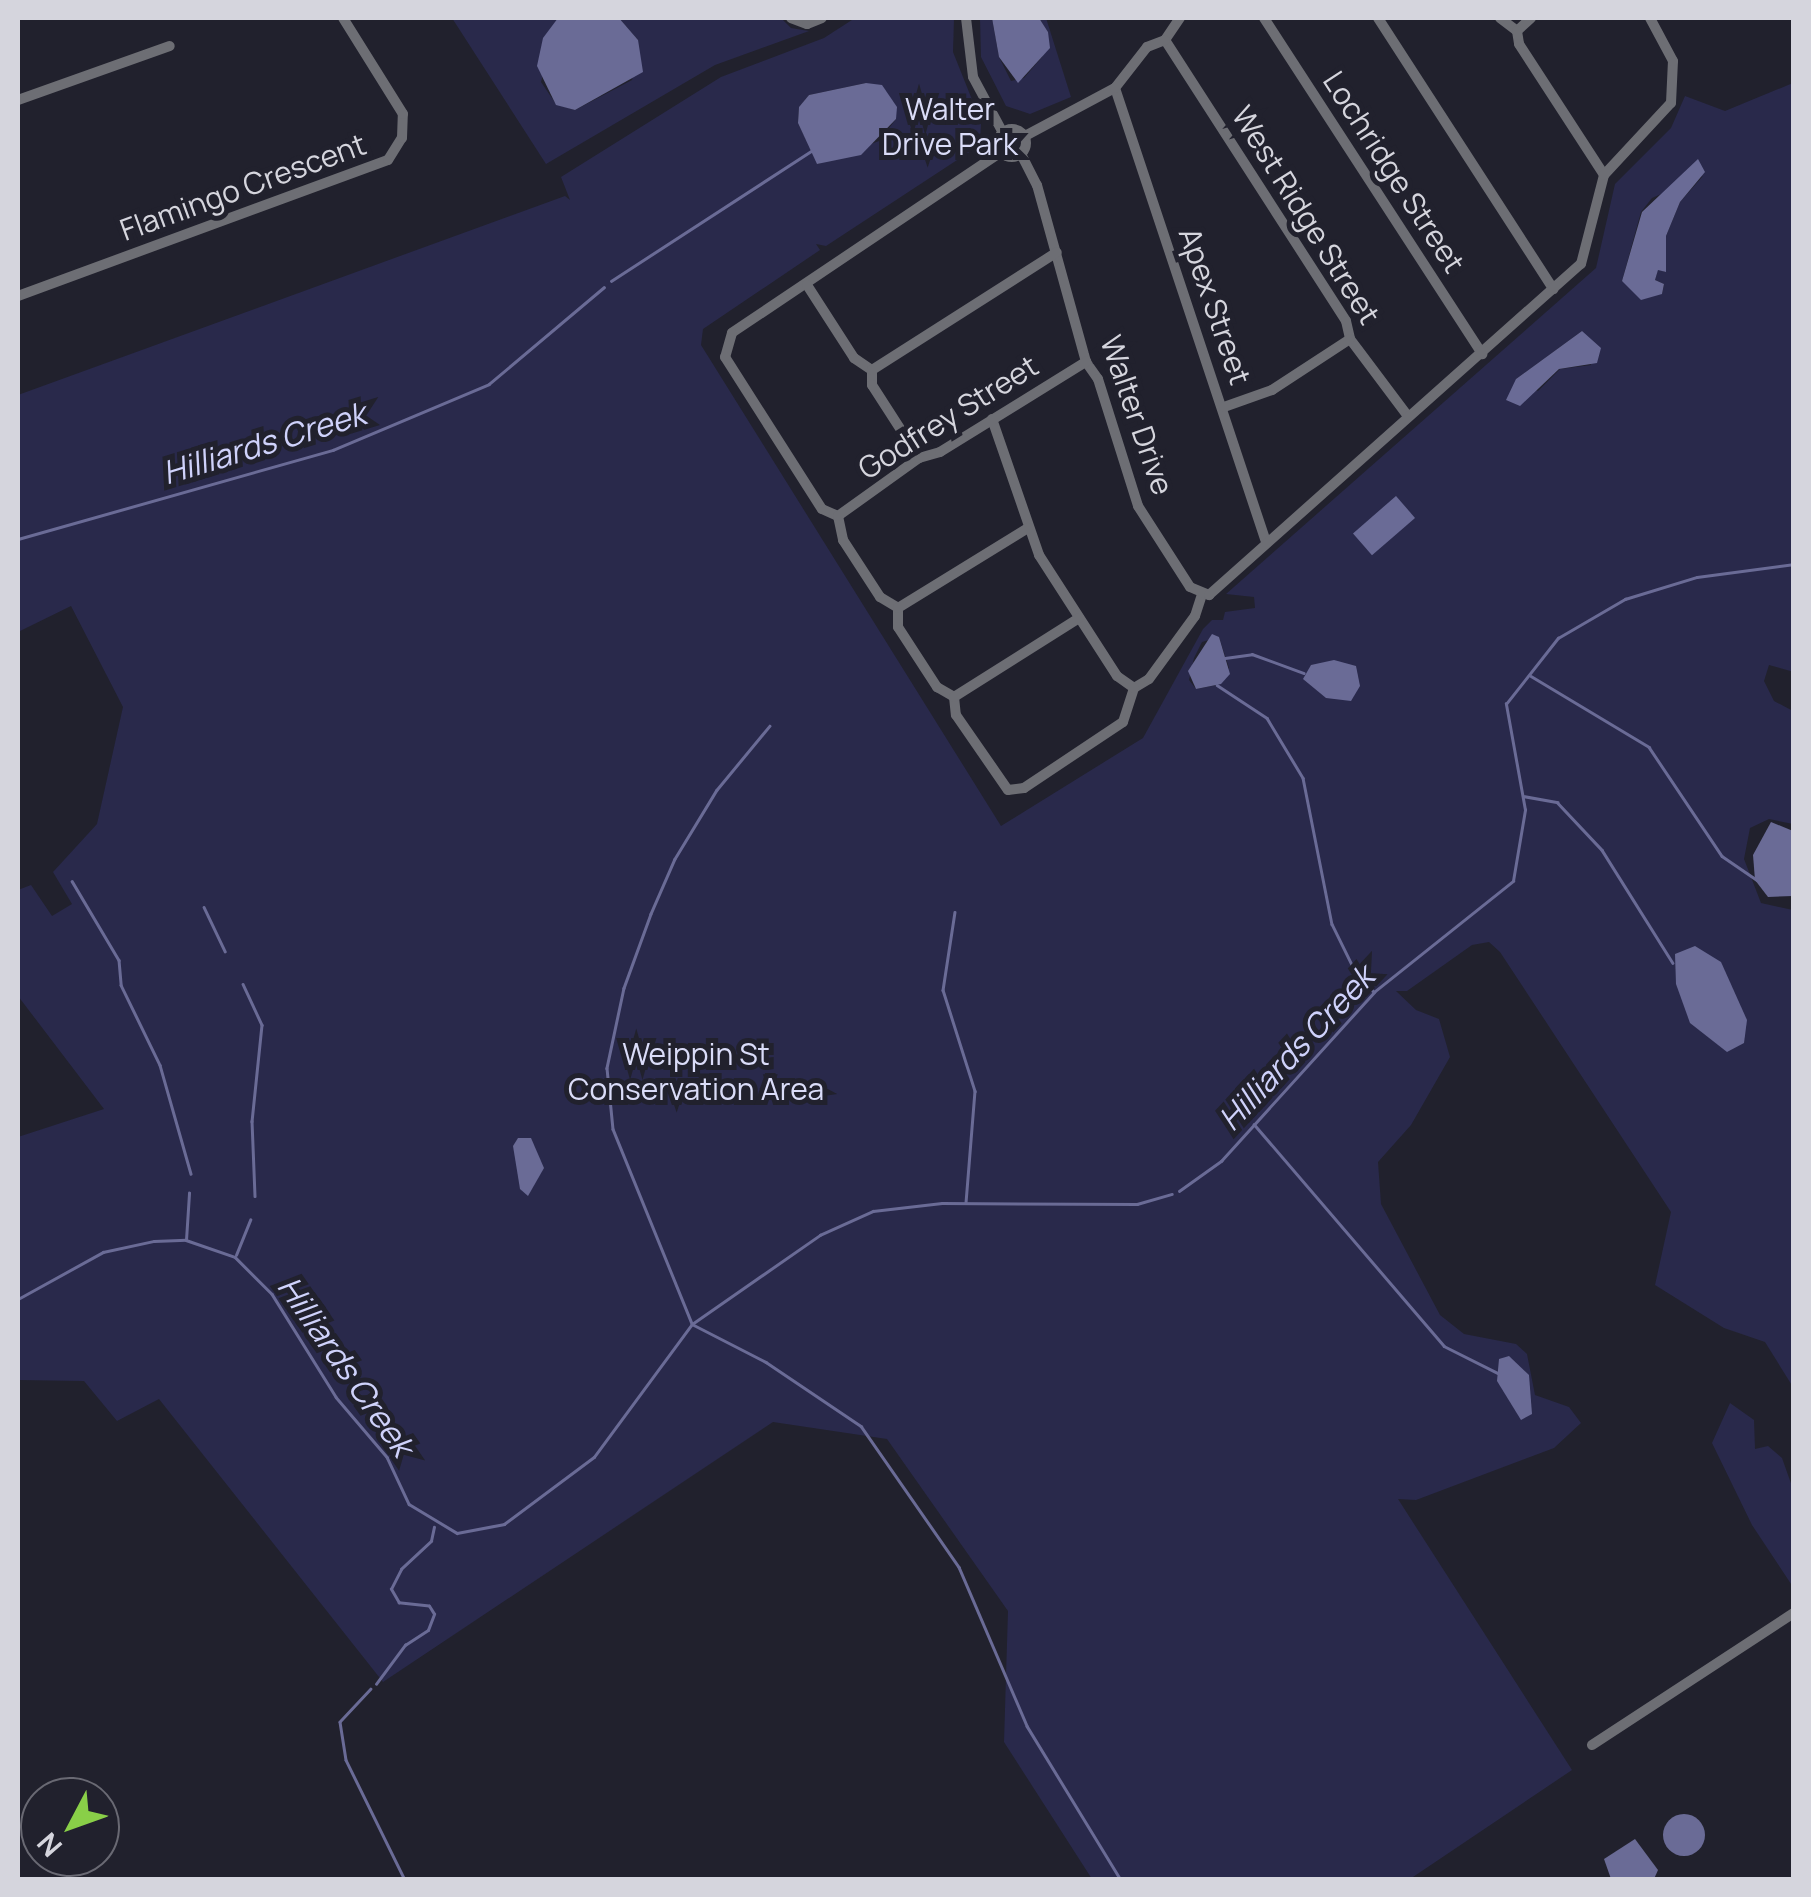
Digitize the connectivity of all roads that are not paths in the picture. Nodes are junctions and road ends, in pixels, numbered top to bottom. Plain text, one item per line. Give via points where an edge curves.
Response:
1 (343, 18) edge
2 (791, 18) edge
3 (822, 18) edge
4 (966, 18) edge
5 (1180, 18) edge
6 (1264, 18) edge
7 (1378, 18) edge
8 (1500, 18) edge
9 (1530, 18) edge
10 (1650, 18) edge
11 (1517, 31) junction
12 (1166, 40) junction
13 (170, 46) dead end
14 (1115, 88) junction
15 (18, 100) edge
16 (1002, 132) junction
17 (1024, 136) junction
18 (1001, 152) junction
19 (1021, 154) junction
20 (1604, 174) junction
21 (1057, 252) junction
22 (807, 285) junction
23 (1552, 289) junction
24 (18, 296) edge
25 (1350, 339) junction
26 (1482, 354) junction
27 (1086, 362) junction
28 (872, 370) junction
29 (1224, 407) junction
30 (1407, 415) junction
31 (992, 419) junction
32 (919, 458) junction
33 (838, 516) junction
34 (1028, 528) junction
35 (1266, 540) junction
36 (1202, 594) junction
37 (898, 608) junction
38 (1079, 618) junction
39 (1134, 688) junction
40 (954, 697) junction
41 (1794, 1613) edge
42 (1592, 1745) dead end

1 - 24 street, Flamingo Crescent via 403,114 402,138 388,160
2 - 3 street via 806,24
4 - 16 street via 973,77
5 - 12 street
6 - 26 street, Lochridge Street
7 - 23 street
8 - 11 street
9 - 11 street
10 - 20 street via 1673,60 1670,102
11 - 20 street via 1522,50
12 - 14 street via 1147,47
12 - 25 street, West Ridge Street via 1346,322
13 - 15 street
14 - 17 street
14 - 29 street, Apex Street via 1212,391
16 - 17 street via 1016,129
16 - 18 street
17 - 19 street
18 - 19 street
18 - 22 street
19 - 21 street, Walter Drive
20 - 23 street via 1581,264
21 - 27 street, Walter Drive
21 - 28 street
22 - 28 street via 854,358
22 - 33 street via 732,332 724,352 822,509
23 - 26 street
25 - 29 street via 1262,396
25 - 30 street, West Ridge Street
26 - 30 street
27 - 31 street, Godfrey Street
27 - 36 street, Walter Drive via 1098,379 1138,506 1190,587
28 - 32 street via 872,385
29 - 35 street, Apex Street via 1224,430
30 - 35 street via 1399,429
31 - 32 street, Godfrey Street
31 - 34 street
32 - 33 street, Godfrey Street
33 - 37 street via 842,540 880,597
34 - 37 street
34 - 38 street
35 - 36 street via 1218,589
36 - 39 street via 1195,616 1149,679
37 - 40 street via 898,627 938,687
38 - 39 street via 1118,676
38 - 40 street
39 - 40 street via 1123,722 1018,791 996,778 956,715
41 - 42 street

